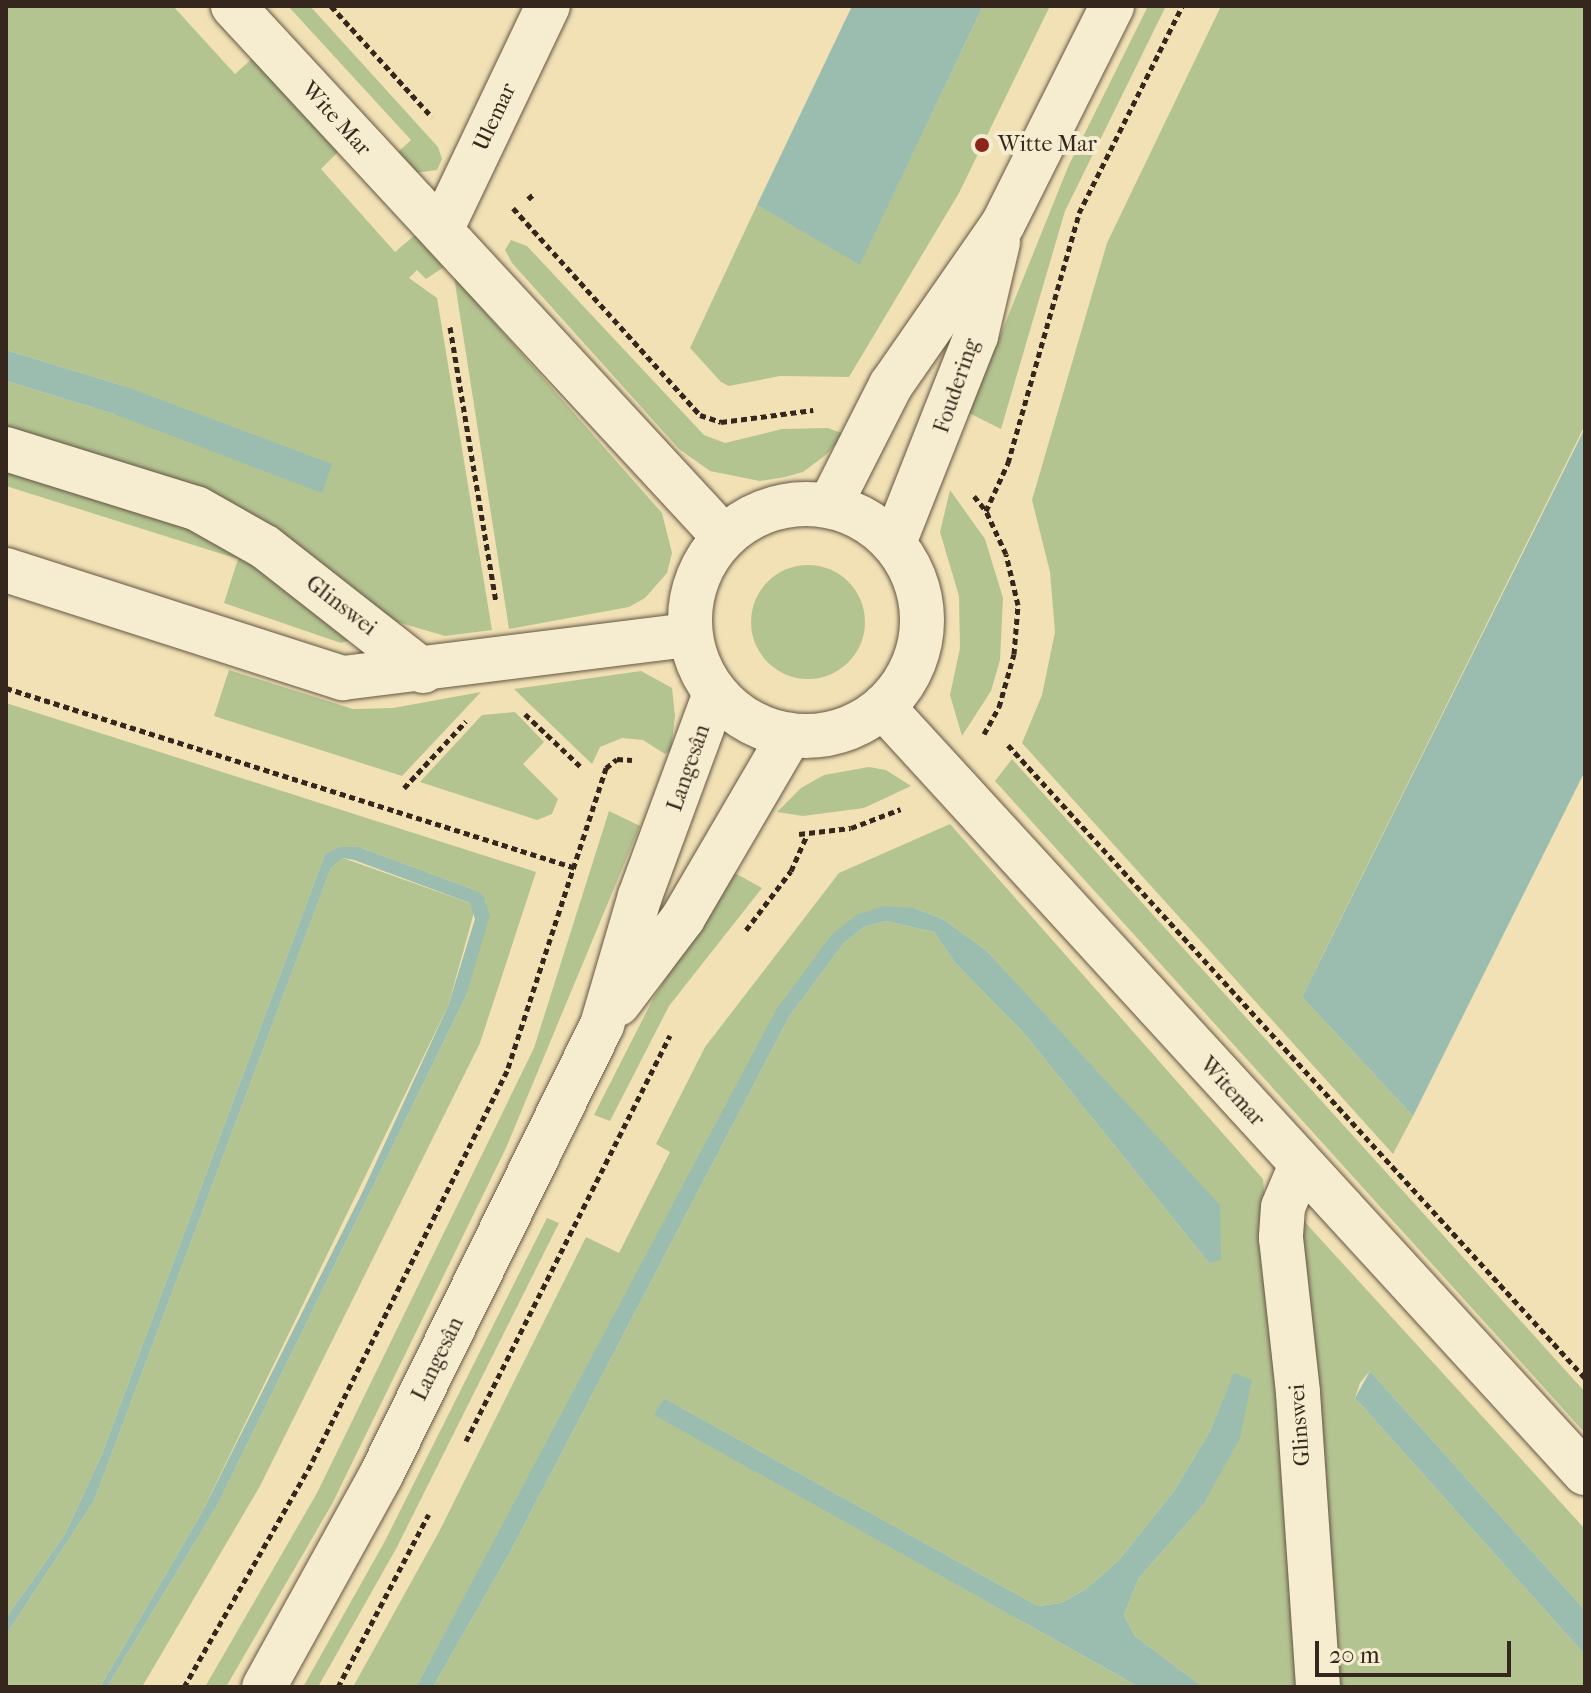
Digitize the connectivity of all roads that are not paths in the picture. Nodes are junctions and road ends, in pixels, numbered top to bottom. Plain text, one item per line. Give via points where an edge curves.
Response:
1 (233, 6) edge
2 (548, 6) edge
3 (1112, 6) edge
4 (1003, 224) junction
5 (442, 228) junction
6 (6, 449) edge
7 (830, 505) junction
8 (724, 537) junction
9 (894, 543) junction
10 (6, 570) edge
11 (690, 635) junction
12 (423, 671) junction
13 (715, 693) junction
14 (883, 707) junction
15 (790, 735) junction
16 (602, 1025) junction
17 (1300, 1167) junction
18 (1585, 1473) edge
19 (264, 1687) edge
20 (1318, 1687) edge

1 - 5 street, Wite Mar
2 - 5 street, Ulemar
3 - 4 street, Foudering
4 - 7 street, Foudering via 928,326 869,420
4 - 9 street, Foudering via 976,336
5 - 8 street, Wite Mar
6 - 12 street, Glinswei via 196,508 265,547
7 - 8 street via 792,504 755,515
7 - 9 street via 876,525
8 - 11 street via 702,565 694,588
9 - 14 street via 913,573 922,609 906,679
10 - 12 street via 343,678
11 - 12 street
11 - 13 street via 698,665
13 - 15 street via 748,721
13 - 16 street, Langesân via 640,896
14 - 15 street via 856,726 824,736
14 - 17 street, Witemar
15 - 16 street, Langesân via 683,918
16 - 19 street, Langesân via 381,1475
17 - 18 street, Witemar
17 - 20 street, Glinswei via 1283,1207 1281,1238 1298,1393

